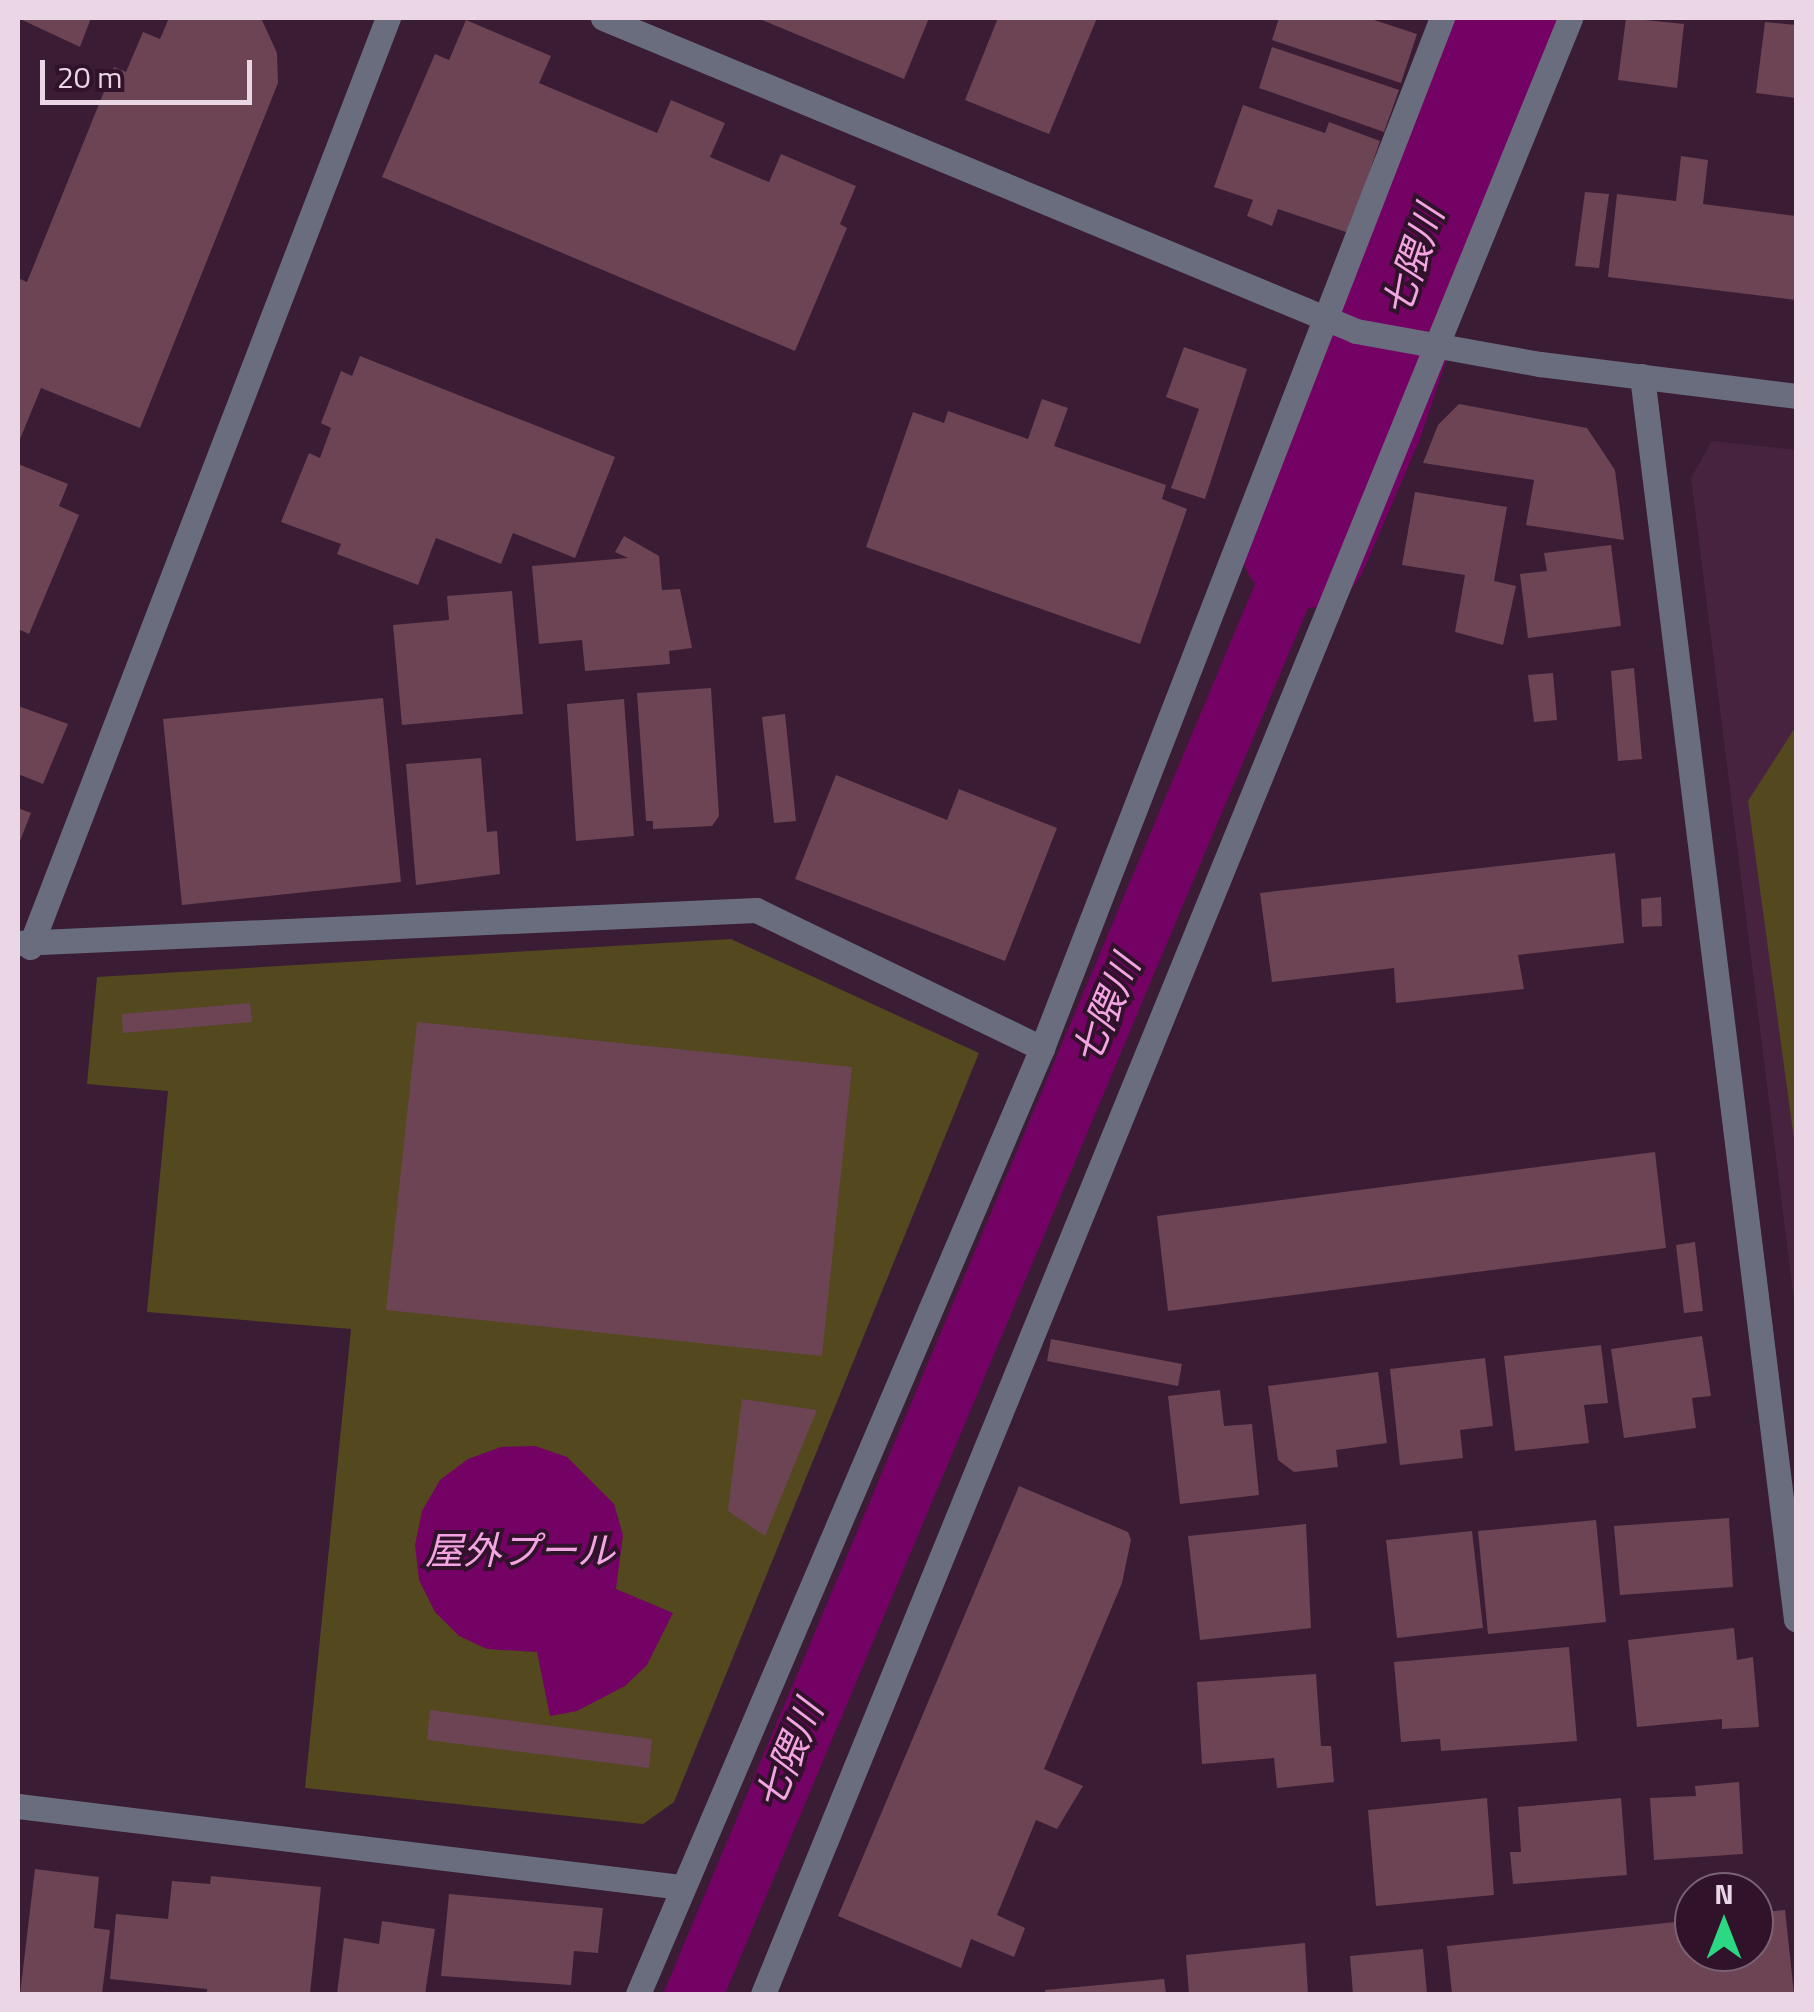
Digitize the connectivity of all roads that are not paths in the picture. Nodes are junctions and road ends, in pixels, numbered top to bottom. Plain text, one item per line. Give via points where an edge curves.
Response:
1 (388, 18) edge
2 (603, 18) edge
3 (1442, 18) edge
4 (1570, 18) edge
5 (1322, 317) junction
6 (1440, 349) junction
7 (1642, 376) junction
8 (1796, 396) edge
9 (24, 945) edge
10 (1042, 1048) junction
11 (1796, 1619) edge
12 (18, 1806) edge
13 (682, 1886) junction
14 (638, 1994) edge
15 (762, 1994) edge

1 - 9 street
2 - 5 street
3 - 5 street
4 - 6 street
5 - 6 street
5 - 10 street
6 - 7 street
6 - 15 street
7 - 8 street
7 - 11 street
9 - 10 street via 756,910
10 - 13 street
12 - 13 street
13 - 14 street

